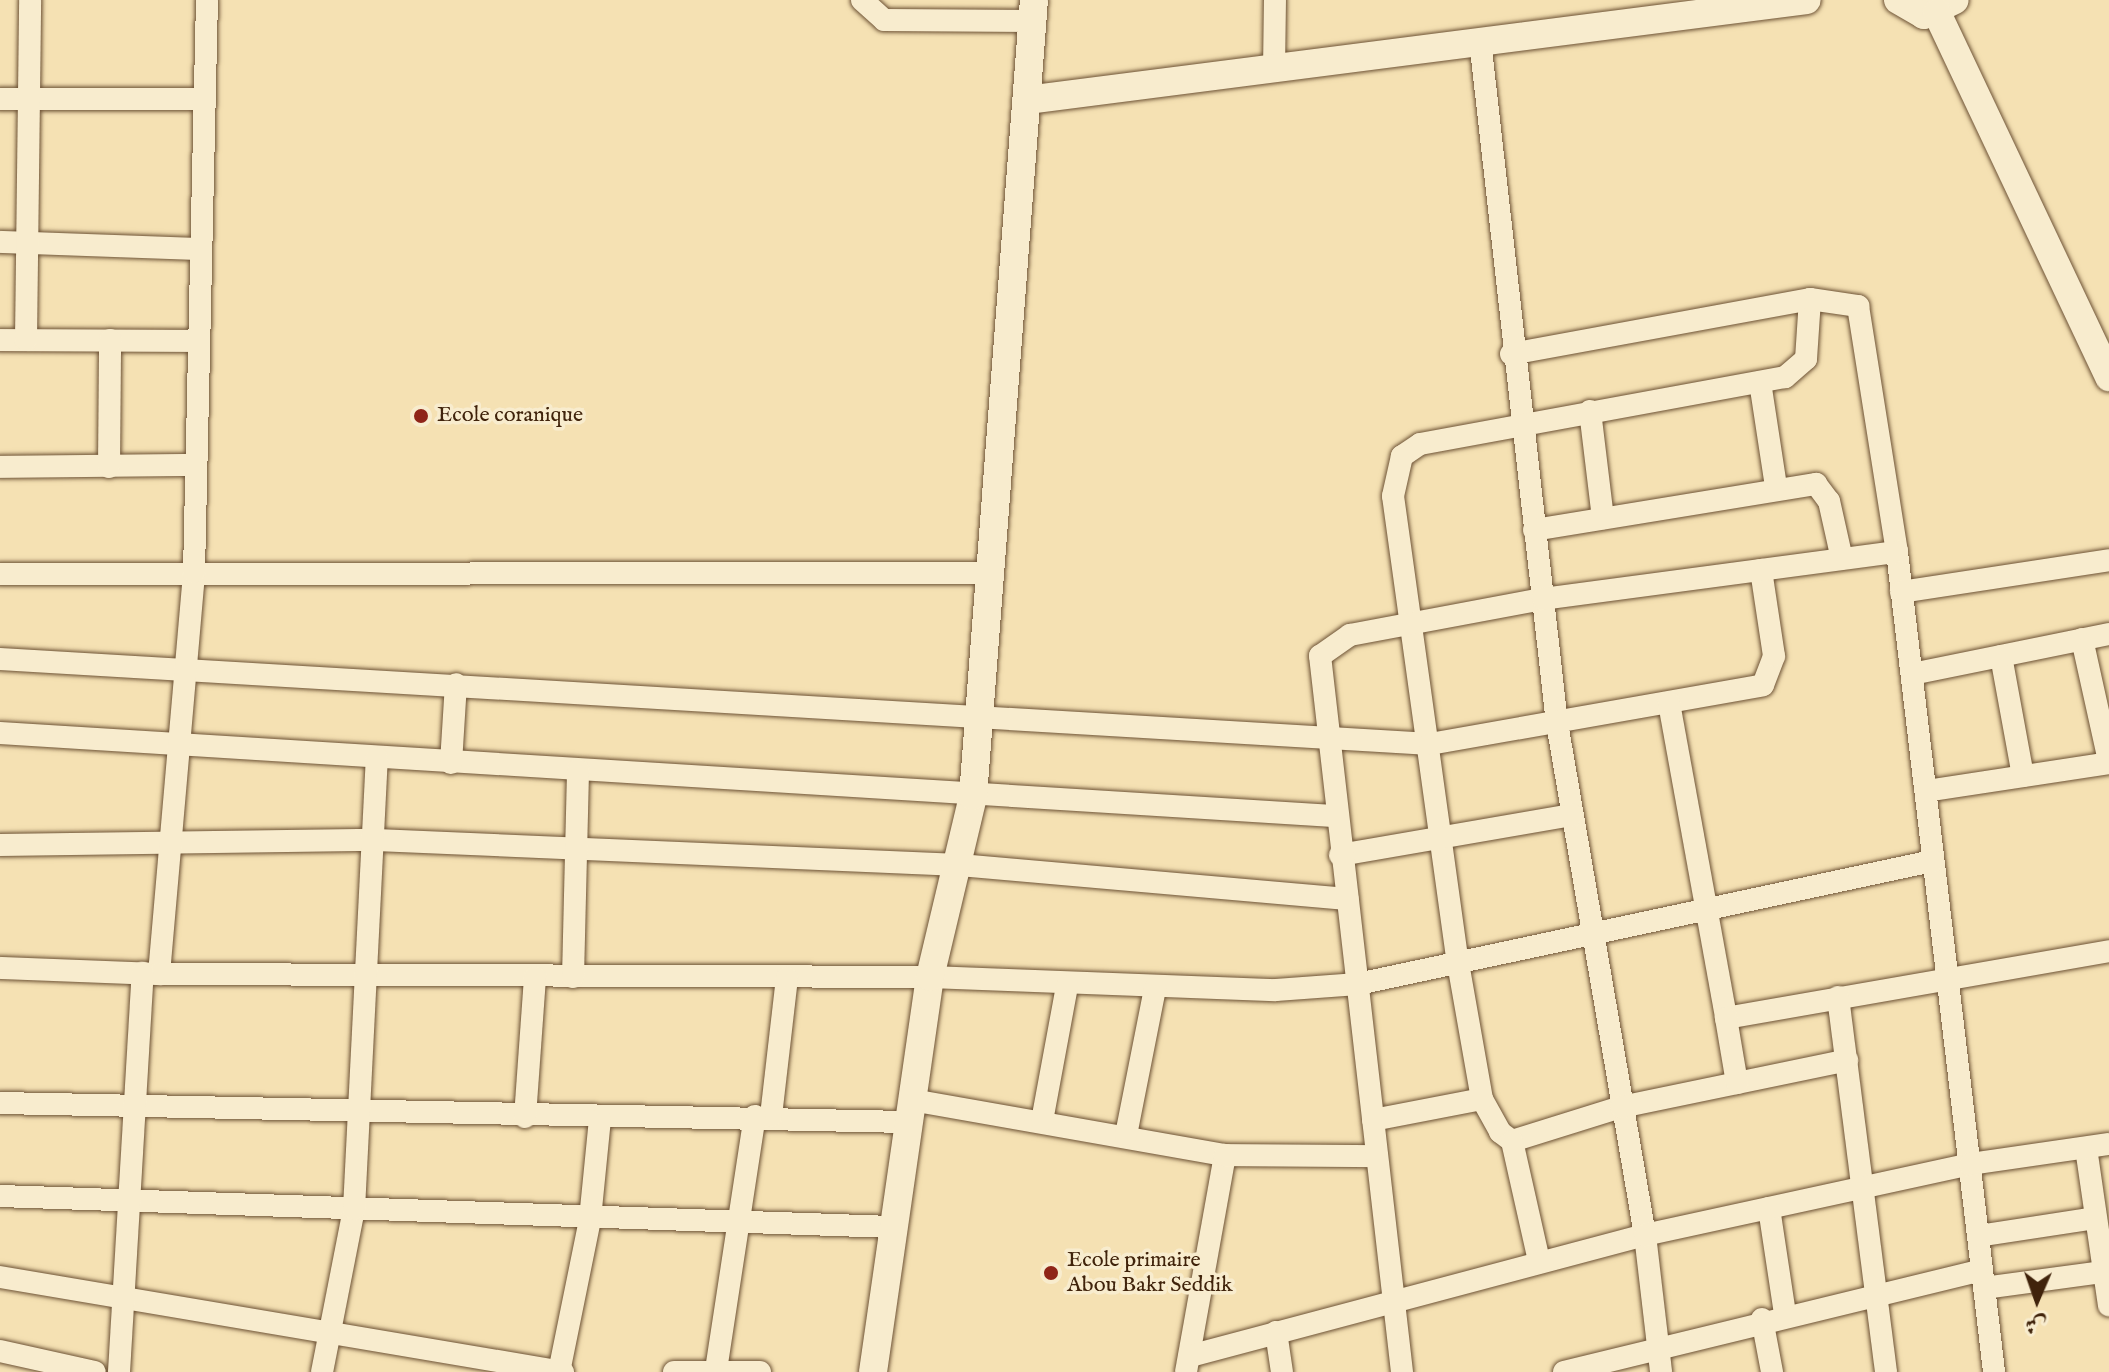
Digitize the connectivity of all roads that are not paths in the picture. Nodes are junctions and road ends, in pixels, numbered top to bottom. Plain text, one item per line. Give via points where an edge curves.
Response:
1 (30, 0) edge
2 (207, 0) edge
3 (862, 0) edge
4 (1275, 0) edge
5 (1807, 0) edge
6 (1898, 0) edge
7 (1946, 7) edge
8 (1033, 10) edge
9 (1480, 40) junction
10 (1274, 70) junction
11 (0, 99) edge
12 (28, 99) junction
13 (204, 99) junction
14 (1027, 100) junction
15 (0, 242) edge
16 (25, 244) junction
17 (201, 249) junction
18 (1810, 299) junction
19 (0, 340) edge
20 (26, 340) junction
21 (110, 340) junction
22 (195, 341) junction
23 (1511, 354) junction
24 (2109, 377) edge
25 (1760, 382) junction
26 (1590, 411) junction
27 (1520, 423) junction
28 (196, 465) junction
29 (0, 467) edge
30 (109, 467) junction
31 (1776, 487) junction
32 (1603, 518) junction
33 (1534, 530) junction
34 (1897, 552) junction
35 (1842, 559) junction
36 (2109, 560) edge
37 (1761, 570) junction
38 (194, 572) junction
39 (990, 573) junction
40 (0, 574) edge
41 (1901, 592) junction
42 (1543, 599) junction
43 (1416, 622) junction
44 (2109, 634) edge
45 (2082, 639) junction
46 (2001, 656) junction
47 (0, 659) edge
48 (183, 667) junction
49 (1912, 674) junction
50 (456, 684) junction
51 (1669, 703) junction
52 (977, 713) junction
53 (1557, 723) junction
54 (0, 733) edge
55 (1325, 738) junction
56 (1430, 744) junction
57 (173, 747) junction
58 (377, 759) junction
59 (2109, 762) edge
60 (451, 763) junction
61 (578, 770) junction
62 (2023, 776) junction
63 (1926, 791) junction
64 (973, 796) junction
65 (1572, 815) junction
66 (1333, 816) junction
67 (169, 840) junction
68 (376, 840) junction
69 (1444, 840) junction
70 (0, 845) edge
71 (571, 849) junction
72 (1340, 855) junction
73 (1932, 861) junction
74 (959, 865) junction
75 (1348, 899) junction
76 (1708, 906) junction
77 (1592, 936) junction
78 (2109, 951) edge
79 (1458, 963) junction
80 (0, 968) edge
81 (151, 973) junction
82 (1948, 975) junction
83 (535, 977) junction
84 (573, 977) junction
85 (930, 977) junction
86 (787, 978) junction
87 (368, 979) junction
88 (1358, 984) junction
89 (1067, 986) junction
90 (1155, 988) junction
91 (1838, 997) junction
92 (1726, 1018) junction
93 (1847, 1060) junction
94 (1737, 1083) junction
95 (1482, 1099) junction
96 (0, 1103) edge
97 (1621, 1107) junction
98 (134, 1109) junction
99 (910, 1111) junction
100 (356, 1113) junction
101 (763, 1116) junction
102 (525, 1117) junction
103 (600, 1119) junction
104 (1373, 1120) junction
105 (1042, 1121) junction
106 (1126, 1135) junction
107 (1512, 1141) junction
108 (2109, 1144) edge
109 (2086, 1148) junction
110 (1225, 1155) junction
111 (1377, 1156) junction
112 (1970, 1164) junction
113 (1865, 1187) junction
114 (0, 1196) edge
115 (128, 1204) junction
116 (1769, 1208) junction
117 (354, 1209) junction
118 (2095, 1218) junction
119 (590, 1219) junction
120 (740, 1223) junction
121 (891, 1227) junction
122 (1645, 1235) junction
123 (1978, 1236) junction
124 (1539, 1261) junction
125 (2106, 1272) edge
126 (0, 1277) edge
127 (1983, 1279) junction
128 (1872, 1293) junction
129 (128, 1297) junction
130 (1392, 1300) junction
131 (2109, 1305) edge
132 (1785, 1314) junction
133 (1762, 1319) junction
134 (331, 1332) junction
135 (1276, 1332) junction
136 (1657, 1344) junction
137 (0, 1351) edge
138 (1188, 1364) edge
139 (716, 1370) junction
140 (95, 1372) edge
141 (119, 1372) edge
142 (322, 1372) edge
143 (560, 1372) edge
144 (674, 1372) edge
145 (760, 1372) edge
146 (873, 1372) edge
147 (1282, 1372) edge
148 (1402, 1372) edge
149 (1564, 1372) edge
150 (1661, 1372) edge
151 (1772, 1372) edge
152 (1886, 1372) edge
153 (1994, 1372) edge

1 - 12 street
2 - 13 street
3 - 8 street via 884,20
4 - 10 street
5 - 9 street
6 - 7 street via 1910,11
7 - 24 street
8 - 14 street
9 - 10 street
9 - 23 street
10 - 14 street
11 - 12 street
12 - 13 street
12 - 16 street
13 - 17 street
14 - 39 street
15 - 16 street
16 - 17 street
16 - 20 street
17 - 22 street
18 - 23 street
18 - 25 street via 1801,368
18 - 34 street via 1858,306 1863,318
19 - 20 street
20 - 21 street
21 - 22 street
21 - 30 street
22 - 28 street
23 - 27 street
25 - 26 street
25 - 31 street
26 - 27 street
26 - 32 street
27 - 33 street
27 - 43 street via 1420,444 1402,456 1394,508
28 - 30 street
28 - 38 street
29 - 30 street
31 - 32 street
31 - 35 street via 1816,484 1825,492
32 - 33 street
33 - 42 street
34 - 35 street
34 - 41 street
35 - 37 street
36 - 41 street
37 - 42 street
37 - 51 street via 1771,677
38 - 39 street
38 - 40 street
38 - 48 street
39 - 52 street
41 - 49 street
42 - 43 street
42 - 53 street
43 - 55 street via 1350,635 1320,656
43 - 56 street
44 - 45 street
45 - 46 street
45 - 59 street
46 - 49 street
46 - 62 street
47 - 48 street
48 - 50 street
48 - 57 street
49 - 63 street
50 - 52 street
50 - 60 street
51 - 53 street
51 - 76 street
52 - 55 street
52 - 64 street
53 - 56 street
53 - 65 street
54 - 57 street
55 - 56 street
55 - 66 street
56 - 69 street
57 - 58 street
57 - 67 street
58 - 60 street
58 - 68 street
59 - 62 street
60 - 61 street
61 - 64 street
61 - 71 street
62 - 63 street
63 - 73 street
64 - 66 street
64 - 74 street
65 - 69 street
65 - 77 street
66 - 72 street
67 - 68 street
67 - 70 street
67 - 81 street
68 - 71 street
68 - 87 street
69 - 72 street
69 - 79 street
71 - 74 street
71 - 84 street
72 - 75 street
73 - 76 street
73 - 82 street
74 - 75 street
74 - 85 street
75 - 88 street
76 - 77 street
76 - 92 street
77 - 79 street
77 - 97 street
78 - 82 street
79 - 88 street
79 - 95 street
80 - 81 street
81 - 87 street
81 - 98 street
82 - 91 street
82 - 112 street
83 - 84 street
83 - 87 street
83 - 102 street
84 - 86 street
85 - 86 street
85 - 89 street
85 - 99 street
86 - 101 street
87 - 100 street
88 - 90 street
88 - 104 street
89 - 90 street
89 - 105 street
90 - 106 street
91 - 92 street
91 - 93 street
92 - 94 street
93 - 94 street
93 - 113 street
94 - 97 street
95 - 104 street
95 - 107 street
96 - 98 street
97 - 107 street
97 - 122 street
98 - 100 street
98 - 115 street
99 - 101 street
99 - 105 street
99 - 121 street
100 - 102 street
100 - 117 street
101 - 103 street
101 - 120 street
102 - 103 street
103 - 119 street
104 - 111 street
105 - 106 street
106 - 110 street
107 - 124 street
108 - 109 street
109 - 112 street
109 - 118 street
110 - 111 street
110 - 138 street
111 - 130 street
112 - 113 street
112 - 123 street
113 - 116 street
113 - 128 street
114 - 115 street
115 - 117 street
115 - 129 street
116 - 122 street
116 - 132 street
117 - 119 street
117 - 134 street
118 - 123 street
118 - 125 street
119 - 120 street
119 - 143 street
120 - 121 street
120 - 139 street
121 - 146 street
122 - 124 street
122 - 136 street
123 - 127 street
124 - 130 street
125 - 127 street
125 - 131 street
126 - 129 street
127 - 128 street
127 - 153 street
128 - 132 street
128 - 152 street
129 - 134 street
129 - 141 street
130 - 135 street
130 - 148 street
132 - 133 street
133 - 136 street
133 - 151 street
134 - 142 street
134 - 143 street
135 - 138 street
135 - 147 street
136 - 149 street
136 - 150 street
137 - 140 street
139 - 144 street
139 - 145 street

